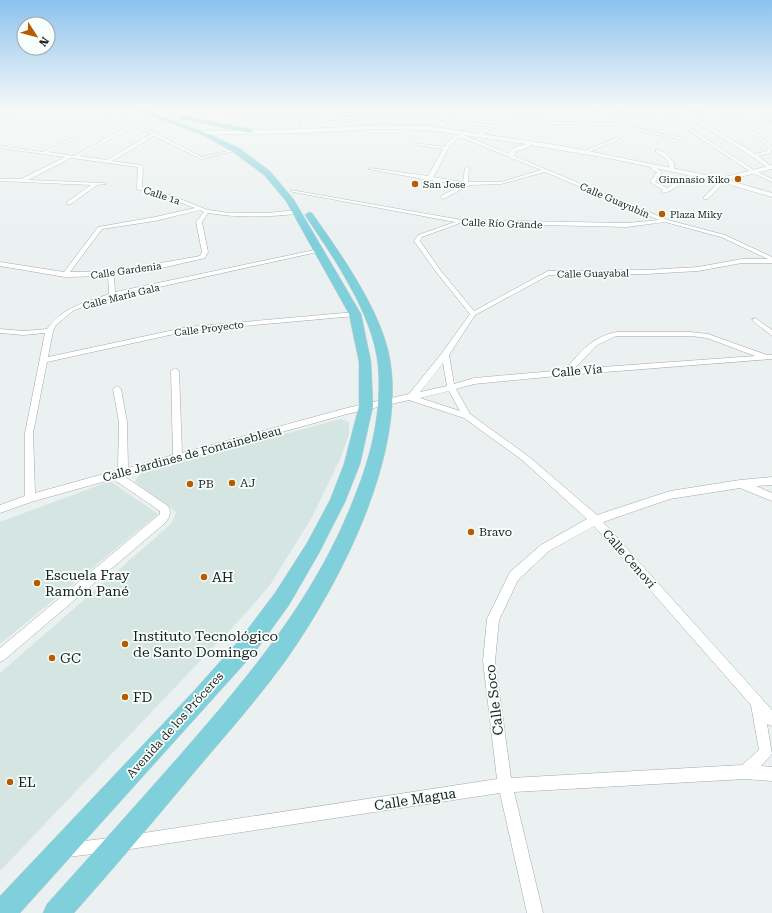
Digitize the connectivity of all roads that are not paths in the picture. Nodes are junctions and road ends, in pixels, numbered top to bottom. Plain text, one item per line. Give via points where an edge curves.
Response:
1 (33, 152) edge
2 (46, 152) edge
3 (81, 152) edge
4 (125, 152) edge
5 (188, 152) edge
6 (218, 152) edge
7 (252, 152) edge
8 (256, 152) edge
9 (444, 152) edge
10 (499, 152) edge
11 (513, 152) edge
12 (572, 152) edge
13 (574, 152) edge
14 (586, 152) edge
15 (659, 152) edge
16 (724, 152) edge
17 (748, 152) edge
18 (769, 152) edge
19 (43, 153) junction
20 (583, 153) junction
21 (73, 156) junction
22 (755, 156) junction
23 (514, 158) junction
24 (109, 161) junction
25 (771, 167) edge
26 (370, 168) dead end
27 (467, 168) dead end
28 (653, 168) junction
29 (672, 169) junction
30 (544, 171) junction
31 (754, 171) junction
32 (690, 176) junction
33 (429, 178) junction
34 (0, 180) edge
35 (21, 181) junction
36 (721, 181) junction
37 (772, 181) edge
38 (96, 184) junction
39 (104, 184) dead end
40 (467, 184) junction
41 (293, 191) junction
42 (772, 195) edge
43 (443, 197) dead end
44 (706, 198) dead end
45 (772, 200) edge
46 (69, 203) dead end
47 (204, 209) junction
48 (298, 212) junction
49 (666, 221) junction
50 (462, 222) junction
51 (319, 251) junction
52 (772, 260) edge
53 (0, 264) edge
54 (65, 274) junction
55 (111, 274) junction
56 (112, 296) junction
57 (355, 314) junction
58 (473, 314) junction
59 (755, 320) dead end
60 (0, 331) edge
61 (49, 331) junction
62 (772, 334) edge
63 (445, 355) junction
64 (770, 358) edge
65 (42, 361) junction
66 (175, 371) dead end
67 (567, 372) junction
68 (451, 388) junction
69 (117, 389) dead end
70 (410, 398) junction
71 (385, 403) junction
72 (366, 406) junction
73 (467, 416) junction
74 (178, 458) junction
75 (119, 474) junction
76 (772, 481) edge
77 (740, 484) junction
78 (772, 497) edge
79 (30, 498) junction
80 (0, 509) edge
81 (595, 520) junction
82 (0, 656) edge
83 (757, 704) junction
84 (772, 720) edge
85 (745, 772) junction
86 (772, 774) edge
87 (505, 785) junction
88 (118, 844) junction
89 (60, 851) junction
90 (2, 913) edge
91 (56, 913) edge
92 (536, 913) edge

1 - 19 street, Calle 1a
2 - 19 street
3 - 21 street
4 - 24 street
5 - 6 street via 206,158
7 - 48 main road, Avenida de los Próceres
8 - 41 main road, Avenida de los Próceres
9 - 33 street
10 - 23 street, Calle Guayubín
11 - 23 main road via 511,156
12 - 20 main road
13 - 20 main road
14 - 20 street
15 - 29 street via 672,163
16 - 31 street
17 - 22 street
18 - 22 street
19 - 21 street, Calle 1a
20 - 28 main road
20 - 29 main road
21 - 24 street, Calle 1a
21 - 35 street
22 - 25 street
23 - 30 street, Calle Guayubín
24 - 47 street, Calle 1a via 140,167 140,188
25 - 31 main road
26 - 33 street
27 - 40 street
28 - 32 main road
28 - 32 street via 660,172 652,182 665,191
29 - 36 main road
30 - 40 street via 501,183
30 - 49 street, Calle Guayubín
31 - 36 main road
31 - 37 street
32 - 36 main road
33 - 40 street
34 - 35 street
35 - 38 street
36 - 42 main road
36 - 44 street
36 - 45 main road
38 - 39 street
38 - 46 street
40 - 43 street
41 - 50 street, Calle Río Grande
41 - 71 main road, Avenida de los Próceres via 352,280 372,318 384,365
47 - 48 street, Calle 1a via 230,215 267,216
47 - 54 street via 100,228
47 - 55 street, Calle Gardenia via 199,222 205,252 203,257
48 - 51 main road, Avenida de los Próceres
49 - 50 street, Calle Río Grande via 628,225
49 - 52 street, Calle Guayubín via 723,236
50 - 58 street via 420,236 417,241
51 - 56 street, Calle María Gala
51 - 57 main road, Avenida de los Próceres
52 - 58 street, Calle Guayabal via 646,272 548,273
53 - 54 street, Calle Gardenia
54 - 55 street, Calle Gardenia
55 - 56 street
56 - 61 street, Calle María Gala via 72,309
57 - 65 street, Calle Proyecto via 188,329
57 - 72 main road, Avenida de los Próceres via 365,362
58 - 63 street, Calle Guayabal
59 - 62 street
60 - 61 street
61 - 65 street
63 - 68 street
63 - 70 street, Calle Guayabal
64 - 67 street, Calle Vía
64 - 67 street via 708,336 616,334 596,340
65 - 79 street via 29,433
66 - 74 street
67 - 68 street, Calle Vía via 474,381
68 - 70 street, Calle Vía
68 - 73 street
69 - 75 street via 123,422
70 - 71 street, Calle Vía
70 - 73 street
71 - 72 street, Calle Jardines de Fontainebleau
71 - 88 main road, Avenida de los Próceres via 376,458 367,489 350,530 305,613 245,696
72 - 74 street, Calle Jardines de Fontainebleau
72 - 89 main road, Avenida de los Próceres via 352,464 337,502 282,599 248,645 205,694
73 - 81 street, Calle Cenoví via 525,458
74 - 75 street, Calle Jardines de Fontainebleau
75 - 79 street, Calle Jardines de Fontainebleau
75 - 82 street via 165,509 165,515
76 - 77 street, Calle Soco
77 - 78 street
77 - 81 street, Calle Soco via 670,495
79 - 80 street, Calle Jardines de Fontainebleau
81 - 83 street, Calle Cenoví
81 - 87 street, Calle Soco via 545,548 514,576 493,619 489,661
83 - 84 street, Calle Cenoví
83 - 85 street via 766,752
85 - 86 street, Calle Magua
85 - 87 street, Calle Magua
87 - 88 street, Calle Magua
87 - 92 street, Calle Soco
88 - 89 street, Calle Magua
88 - 91 main road, Avenida de los Próceres
89 - 90 main road, Avenida de los Próceres

